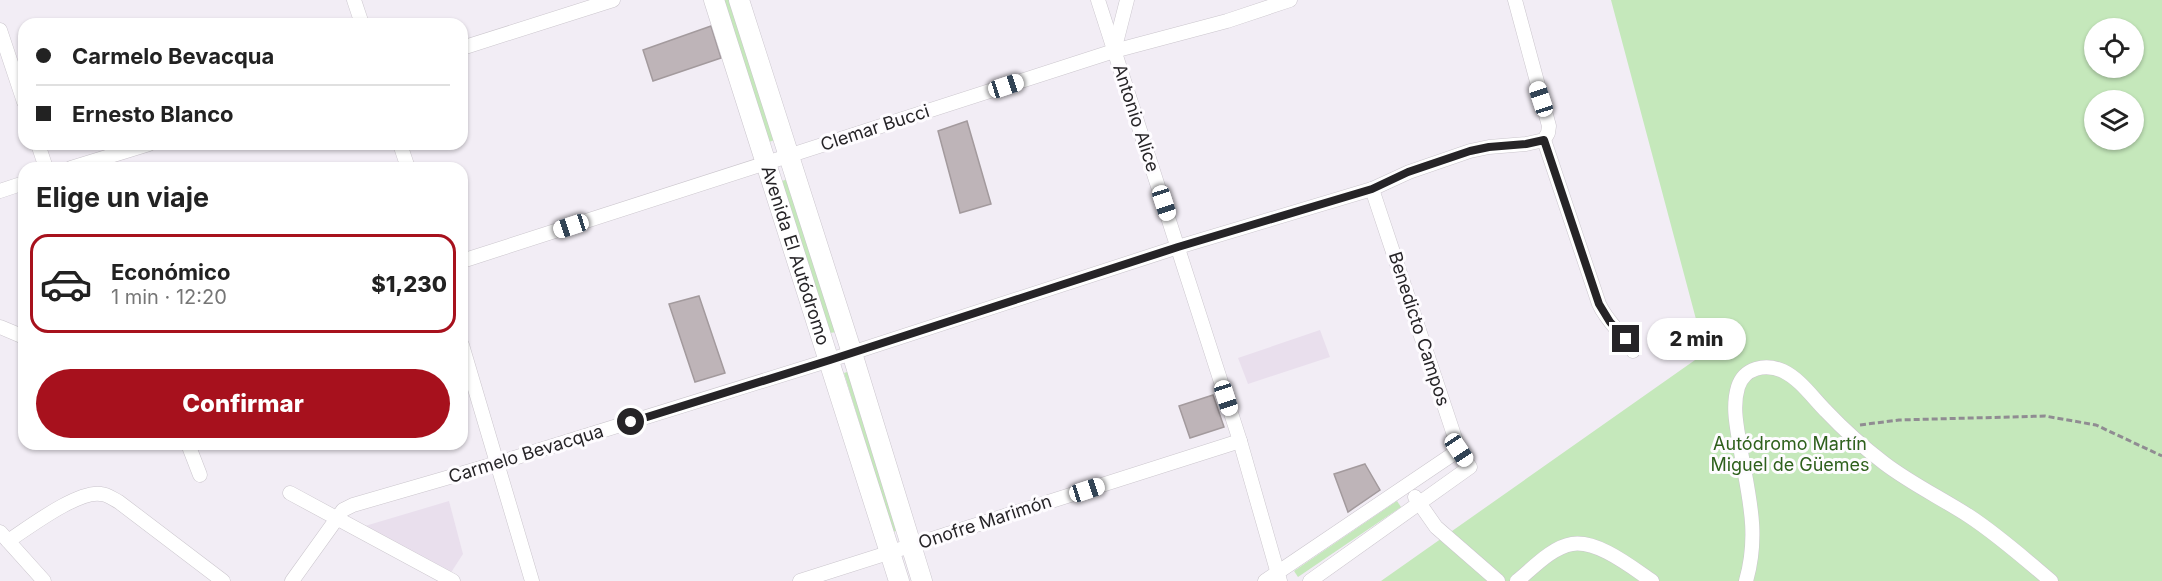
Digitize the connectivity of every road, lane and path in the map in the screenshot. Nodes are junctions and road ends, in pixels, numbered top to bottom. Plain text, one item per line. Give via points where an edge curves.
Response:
1 (354, 0) edge
2 (613, 0) edge
3 (714, 0) edge
4 (739, 0) edge
5 (1098, 0) edge
6 (1127, 0) edge
7 (1290, 0) edge
8 (1515, 0) edge
9 (360, 18) edge
10 (0, 30) edge
11 (468, 46) edge
12 (1114, 51) junction
13 (18, 84) edge
14 (1544, 140) junction
15 (130, 150) edge
16 (788, 155) junction
17 (90, 162) edge
18 (766, 162) junction
19 (18, 185) edge
20 (1372, 189) junction
21 (0, 191) edge
22 (1178, 247) junction
23 (468, 259) edge
24 (0, 327) edge
25 (18, 334) edge
26 (1633, 351) dead end
27 (852, 352) junction
28 (830, 360) junction
29 (468, 365) edge
30 (1844, 429) junction
31 (1240, 441) junction
32 (190, 450) edge
33 (1459, 450) junction
34 (2162, 456) edge
35 (498, 463) junction
36 (200, 476) dead end
37 (1407, 485) junction
38 (290, 494) dead end
39 (1418, 502) junction
40 (337, 519) junction
41 (4, 536) edge
42 (912, 545) junction
43 (890, 553) junction
44 (1280, 576) edge
45 (44, 581) edge
46 (223, 581) edge
47 (292, 581) edge
48 (453, 581) edge
49 (532, 581) edge
50 (800, 581) edge
51 (899, 581) edge
52 (922, 581) edge
53 (1265, 581) edge
54 (1310, 581) edge
55 (1498, 581) edge
56 (1517, 581) edge
57 (1652, 581) edge
58 (1746, 581) edge
59 (2051, 581) edge

1 - 9 street
2 - 11 street
3 - 18 street, Avenida El Autódromo
4 - 16 street, Avenida El Autódromo
5 - 12 street, Antonio Alice
6 - 12 street
7 - 12 street, Clemar Bucci
8 - 14 street via 1549,126
10 - 13 street
12 - 16 street, Clemar Bucci
12 - 22 street, Antonio Alice
14 - 20 street, Carmelo Bevacqua via 1470,151
14 - 26 street via 1603,315
15 - 17 street
16 - 18 street, Clemar Bucci
16 - 27 street, Avenida El Autódromo
18 - 23 street, Clemar Bucci
18 - 28 street, Avenida El Autódromo
19 - 21 street
20 - 22 street, Carmelo Bevacqua
20 - 33 street, Benedicto Campos
22 - 27 street, Carmelo Bevacqua
22 - 31 street, Antonio Alice
24 - 25 street
27 - 28 street, Carmelo Bevacqua
27 - 42 street, Avenida El Autódromo
28 - 35 street, Carmelo Bevacqua
28 - 43 street, Avenida El Autódromo
29 - 35 street
30 - 34 path via 1899,420 2045,416 2096,424
30 - 58 street via 1784,372 1764,366 1745,375 1739,385 1735,410 1753,527
30 - 59 street via 1886,465 2000,538
31 - 42 street, Onofre Marimón
31 - 44 street, Antonio Alice
32 - 36 street
33 - 37 street
33 - 39 street, Benedicto Campos via 1470,467
35 - 40 street, Carmelo Bevacqua via 353,504
35 - 49 street
37 - 39 street
37 - 44 street
38 - 40 street
39 - 54 street
39 - 55 street via 1436,527
40 - 47 street, Carmelo Bevacqua
40 - 48 street
41 - 45 street
41 - 46 street via 76,499 103,494
42 - 43 street, Onofre Marimón
42 - 52 street, Avenida El Autódromo
43 - 50 street, Onofre Marimón
43 - 51 street, Avenida El Autódromo
44 - 53 street
56 - 57 street via 1571,544 1602,550

